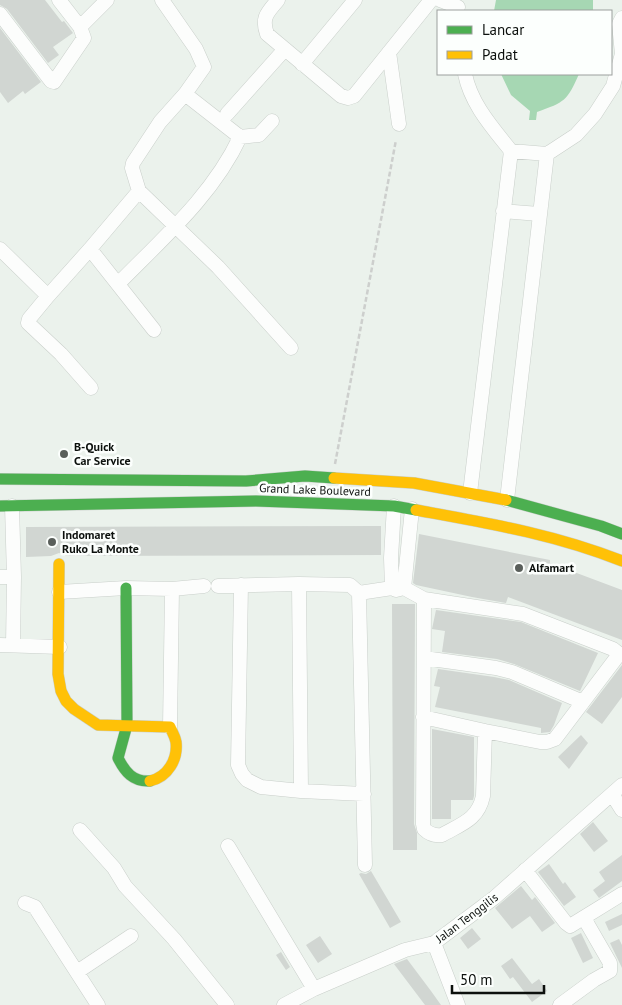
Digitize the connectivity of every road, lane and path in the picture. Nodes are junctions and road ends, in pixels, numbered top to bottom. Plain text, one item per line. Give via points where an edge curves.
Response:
1 (59, 0) edge
2 (107, 0) edge
3 (162, 0) edge
4 (278, 0) edge
5 (355, 0) edge
6 (431, 0) edge
7 (440, 0) edge
8 (458, 6) edge
9 (0, 14) edge
10 (622, 18) edge
11 (80, 27) junction
12 (285, 49) junction
13 (389, 52) junction
14 (622, 54) edge
15 (302, 64) junction
16 (465, 75) edge
17 (185, 94) junction
18 (227, 114) dead end
19 (272, 121) dead end
20 (399, 124) dead end
21 (240, 137) junction
22 (396, 140) dead end
23 (511, 151) junction
24 (547, 154) junction
25 (139, 191) junction
26 (503, 211) junction
27 (539, 214) junction
28 (175, 225) junction
29 (0, 249) edge
30 (90, 250) junction
31 (118, 284) junction
32 (48, 296) junction
33 (154, 330) dead end
34 (291, 348) dead end
35 (91, 388) dead end
36 (333, 478) junction
37 (0, 479) edge
38 (470, 493) junction
39 (507, 500) junction
40 (6, 506) edge
41 (394, 506) junction
42 (412, 509) junction
43 (622, 534) edge
44 (622, 561) edge
45 (59, 564) dead end
46 (7, 577) edge
47 (299, 584) junction
48 (241, 585) junction
49 (126, 588) junction
50 (398, 588) junction
51 (172, 589) junction
52 (59, 592) junction
53 (360, 593) junction
54 (424, 599) junction
55 (7, 645) edge
56 (60, 647) junction
57 (424, 658) junction
58 (583, 702) junction
59 (424, 718) junction
60 (127, 726) junction
61 (170, 727) junction
62 (485, 731) junction
63 (617, 790) edge
64 (300, 791) junction
65 (364, 794) junction
66 (622, 810) edge
67 (80, 830) dead end
68 (228, 846) dead end
69 (365, 865) dead end
70 (525, 870) junction
71 (620, 901) edge
72 (25, 903) dead end
73 (584, 918) junction
74 (131, 936) dead end
75 (434, 943) junction
76 (77, 972) junction
77 (314, 989) junction
78 (98, 1005) edge
79 (227, 1005) edge
80 (284, 1005) edge
81 (458, 1005) edge
82 (560, 1005) edge

1 - 11 street
2 - 11 street
3 - 17 street via 204,65
4 - 12 street via 265,16 263,24 266,34
5 - 15 street
6 - 13 street
7 - 8 street
9 - 11 street via 52,82 84,38
10 - 14 street via 619,24
12 - 15 street
12 - 18 street
13 - 15 street via 354,96 348,98 341,96
13 - 20 street
14 - 24 street via 612,86 595,114 576,135
16 - 23 street via 467,86 481,113
17 - 21 street
17 - 25 street via 160,122 132,163
19 - 21 street via 259,135
21 - 28 street via 209,188
22 - 36 path
23 - 24 street
23 - 26 street
24 - 27 street
25 - 28 street
25 - 30 street
26 - 27 street
26 - 38 street
27 - 39 street
28 - 31 street
28 - 34 street
29 - 32 street
30 - 31 street
30 - 32 street
31 - 33 street
32 - 35 street via 28,323
36 - 37 street, Grand Lake Boulevard via 305,476 246,481
36 - 38 street, Grand Lake Boulevard via 414,483
38 - 39 street, Grand Lake Boulevard
39 - 43 street, Grand Lake Boulevard
40 - 41 street, Grand Lake Boulevard via 256,501
40 - 46 street
41 - 42 street, Grand Lake Boulevard
41 - 50 street via 391,558
42 - 44 street, Grand Lake Boulevard via 512,527 589,548
42 - 50 street
45 - 52 street
46 - 55 street
47 - 48 street
47 - 53 street via 350,585
47 - 64 street
48 - 51 street
48 - 64 street via 238,765 253,784
49 - 51 street
49 - 52 street
49 - 60 street
50 - 53 street
50 - 54 street
51 - 61 street
52 - 56 street
53 - 65 street
54 - 57 street
54 - 58 street via 523,614 613,648 618,653 617,657
55 - 56 street
56 - 60 street via 58,674 66,701 98,724
57 - 58 street via 512,672
57 - 59 street
58 - 62 street via 560,734 547,742
59 - 62 street
59 - 62 street via 424,829 436,836 473,818 481,805
60 - 61 street
60 - 61 street via 118,758 134,778 145,781 166,775 172,764 176,742
63 - 66 street
63 - 70 street, Jalan Tenggilis
64 - 65 street
65 - 69 street
67 - 79 street
68 - 77 street
70 - 73 street via 568,925
70 - 75 street, Jalan Tenggilis
71 - 73 street
72 - 76 street via 38,912
73 - 82 street via 610,963 610,971
74 - 76 street
75 - 77 street, Jalan Tenggilis via 405,950
75 - 81 street
76 - 78 street
77 - 80 street, Jalan Tenggilis

